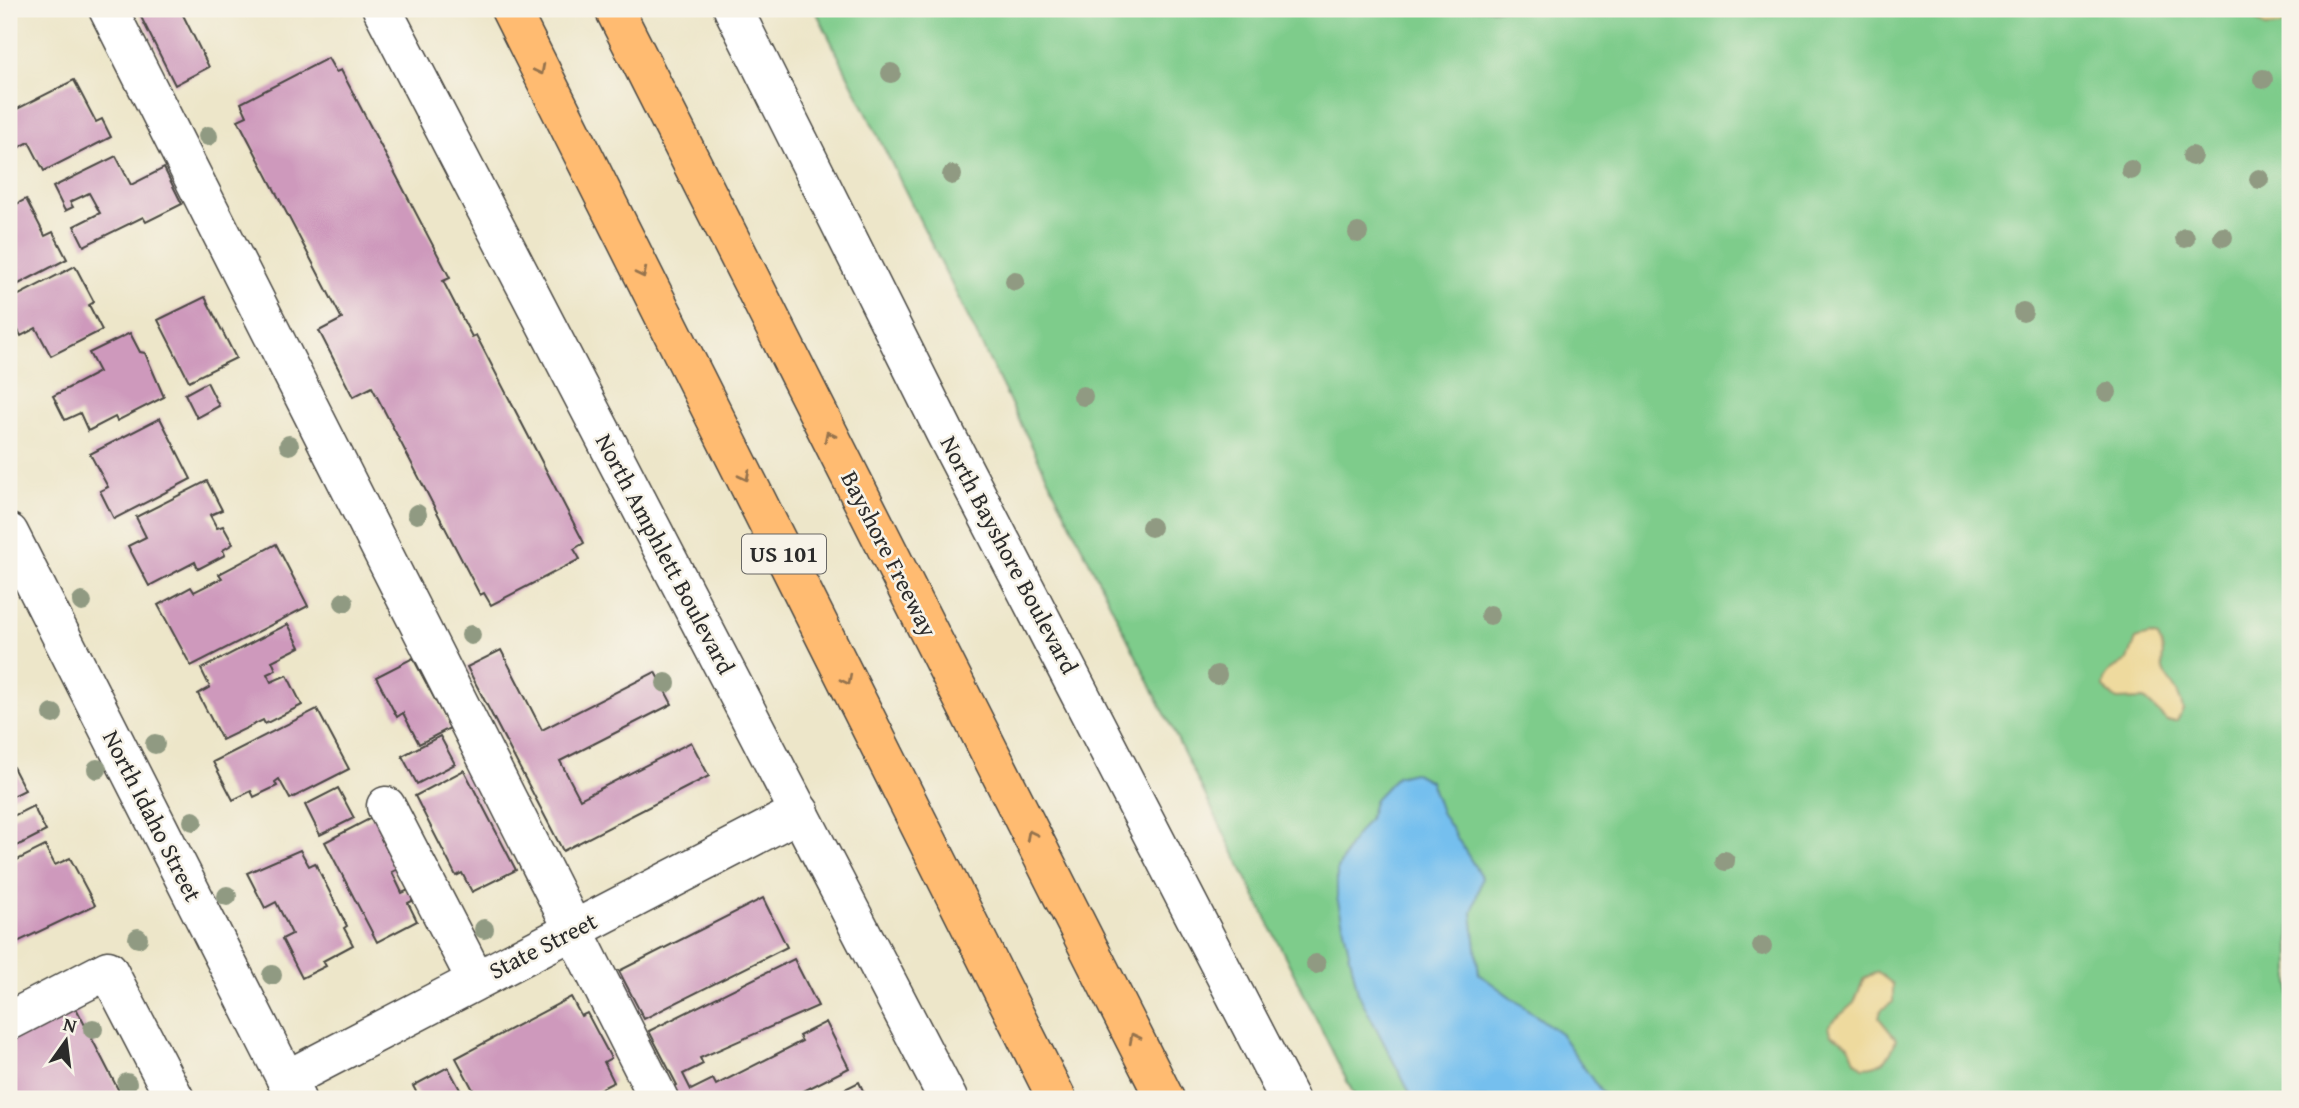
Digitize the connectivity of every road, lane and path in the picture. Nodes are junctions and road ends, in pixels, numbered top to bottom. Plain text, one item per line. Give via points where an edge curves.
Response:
1 (108, 9) edge
2 (382, 9) edge
3 (510, 9) edge
4 (614, 9) edge
5 (638, 9) edge
6 (733, 9) edge
7 (764, 308) junction
8 (9, 533) edge
9 (386, 806) dead end
10 (800, 812) junction
11 (572, 930) junction
12 (476, 980) junction
13 (9, 1021) edge
14 (291, 1089) edge
15 (175, 1099) edge
16 (659, 1099) edge
17 (948, 1099) edge
18 (1057, 1099) edge
19 (1165, 1099) edge
20 (1289, 1099) edge

1 - 11 street
2 - 10 street, North Amphlett Boulevard
3 -> 18 highway, US 101
4 - 7 highway, Bayshore Freeway
5 - 7 highway
6 - 20 street, North Bayshore Boulevard via 945,433
19 -> 7 highway, Bayshore Freeway
8 - 14 street, North Idaho Street
9 - 12 street
10 - 11 street, State Street
10 - 17 street, North Amphlett Boulevard
11 - 12 street, State Street
11 - 16 street
12 - 14 street, State Street
13 - 15 street via 108,970

